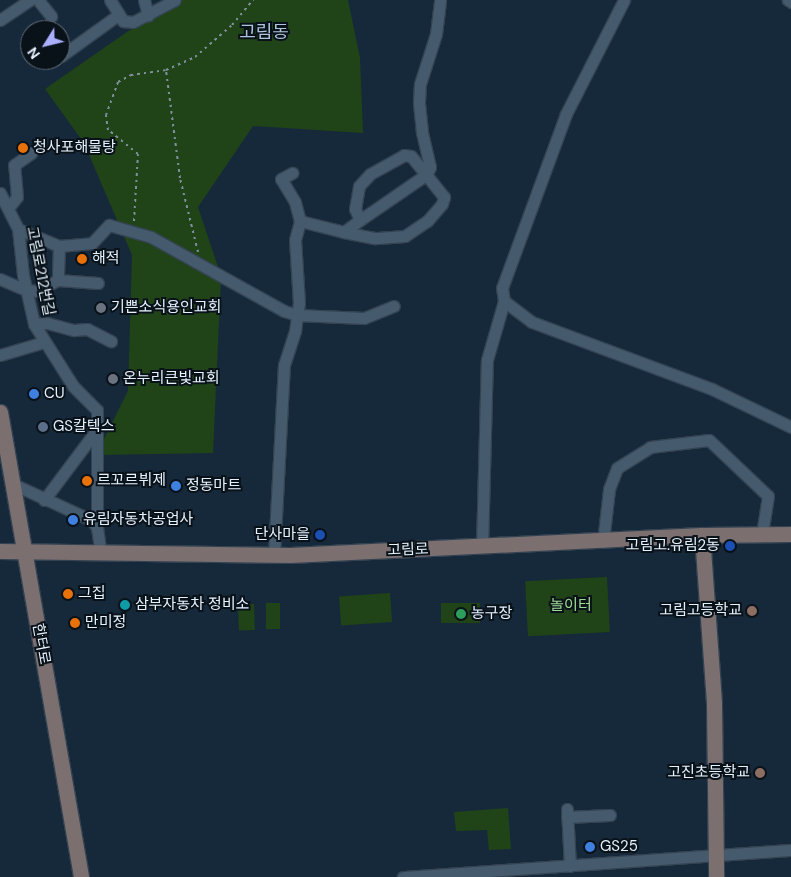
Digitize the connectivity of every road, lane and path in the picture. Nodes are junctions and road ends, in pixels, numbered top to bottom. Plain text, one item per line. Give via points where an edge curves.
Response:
1 (30, 0) edge
2 (38, 0) edge
3 (110, 0) edge
4 (144, 0) edge
5 (175, 0) edge
6 (253, 0) edge
7 (440, 0) edge
8 (624, 0) edge
9 (118, 15) junction
10 (148, 15) junction
11 (51, 16) dead end
12 (0, 20) edge
13 (70, 50) edge
14 (166, 70) junction
15 (31, 153) dead end
16 (292, 173) dead end
17 (427, 174) junction
18 (0, 193) edge
19 (8, 208) junction
20 (360, 220) junction
21 (300, 221) junction
22 (18, 229) junction
23 (344, 232) junction
24 (134, 234) junction
25 (59, 246) junction
26 (201, 263) junction
27 (0, 279) edge
28 (58, 280) junction
29 (98, 283) dead end
30 (26, 290) junction
31 (504, 301) junction
32 (394, 306) dead end
33 (297, 315) junction
34 (34, 324) junction
35 (111, 341) dead end
36 (44, 342) junction
37 (0, 355) edge
38 (0, 412) edge
39 (791, 427) edge
40 (98, 428) junction
41 (13, 484) junction
42 (44, 500) junction
43 (97, 528) junction
44 (791, 534) edge
45 (702, 535) junction
46 (762, 535) junction
47 (603, 542) junction
48 (482, 547) junction
49 (0, 551) edge
50 (25, 554) junction
51 (101, 554) junction
52 (274, 555) junction
53 (610, 815) dead end
54 (791, 850) edge
55 (714, 856) junction
56 (570, 866) junction
57 (81, 877) edge
58 (403, 877) edge
59 (716, 877) edge

1 - 12 street
2 - 11 street
3 - 9 street
4 - 10 street
5 - 10 street
6 - 14 path via 232,25 195,57
7 - 17 street via 436,34 420,84 422,132 430,167
8 - 31 street via 566,114 502,288
9 - 10 street via 123,21 133,22
9 - 13 street
14 - 24 path via 131,75 118,82 106,116 108,130 138,154 140,163 133,201
14 - 26 path via 180,178
15 - 19 street via 14,164 17,197
16 - 21 street via 281,179 295,202
17 - 20 street
17 - 20 street via 411,156 404,155 370,174 355,197
17 - 23 street via 444,200 413,232 382,238
18 - 19 street, 고림로212번길
19 - 22 street, 고림로212번길
20 - 23 street
21 - 23 street
21 - 33 street via 295,240 300,273
22 - 25 street
22 - 30 street, 고림로212번길
24 - 25 street via 109,225 92,243
24 - 26 street via 151,237
25 - 28 street
26 - 33 street via 284,311
27 - 30 street
28 - 29 street
28 - 30 street via 37,291
30 - 34 street, 고림로212번길
31 - 39 street via 532,322 712,389
31 - 48 street via 486,360
32 - 33 street via 364,318
33 - 52 street via 284,365
34 - 35 street via 87,329
34 - 36 street, 고림로212번길
36 - 37 street
36 - 40 street, 고림로212번길 via 73,386 97,410
38 - 41 street, 한터로
40 - 42 street
40 - 43 street, 고림로212번길
41 - 42 street
41 - 50 street, 한터로
42 - 43 street via 91,520
43 - 51 street, 고림로212번길
44 - 46 street, 고림로
45 - 46 street, 고림로
45 - 47 street, 고림로
45 - 55 street via 714,704
46 - 47 street via 768,496 709,440 650,447 617,468 609,490
47 - 48 street, 고림로
48 - 52 street, 고림로
49 - 50 street, 고림로
50 - 51 street, 고림로
50 - 57 street, 한터로
51 - 52 street, 고림로
53 - 56 street via 567,813
54 - 55 street
55 - 56 street
55 - 59 street
56 - 58 street

